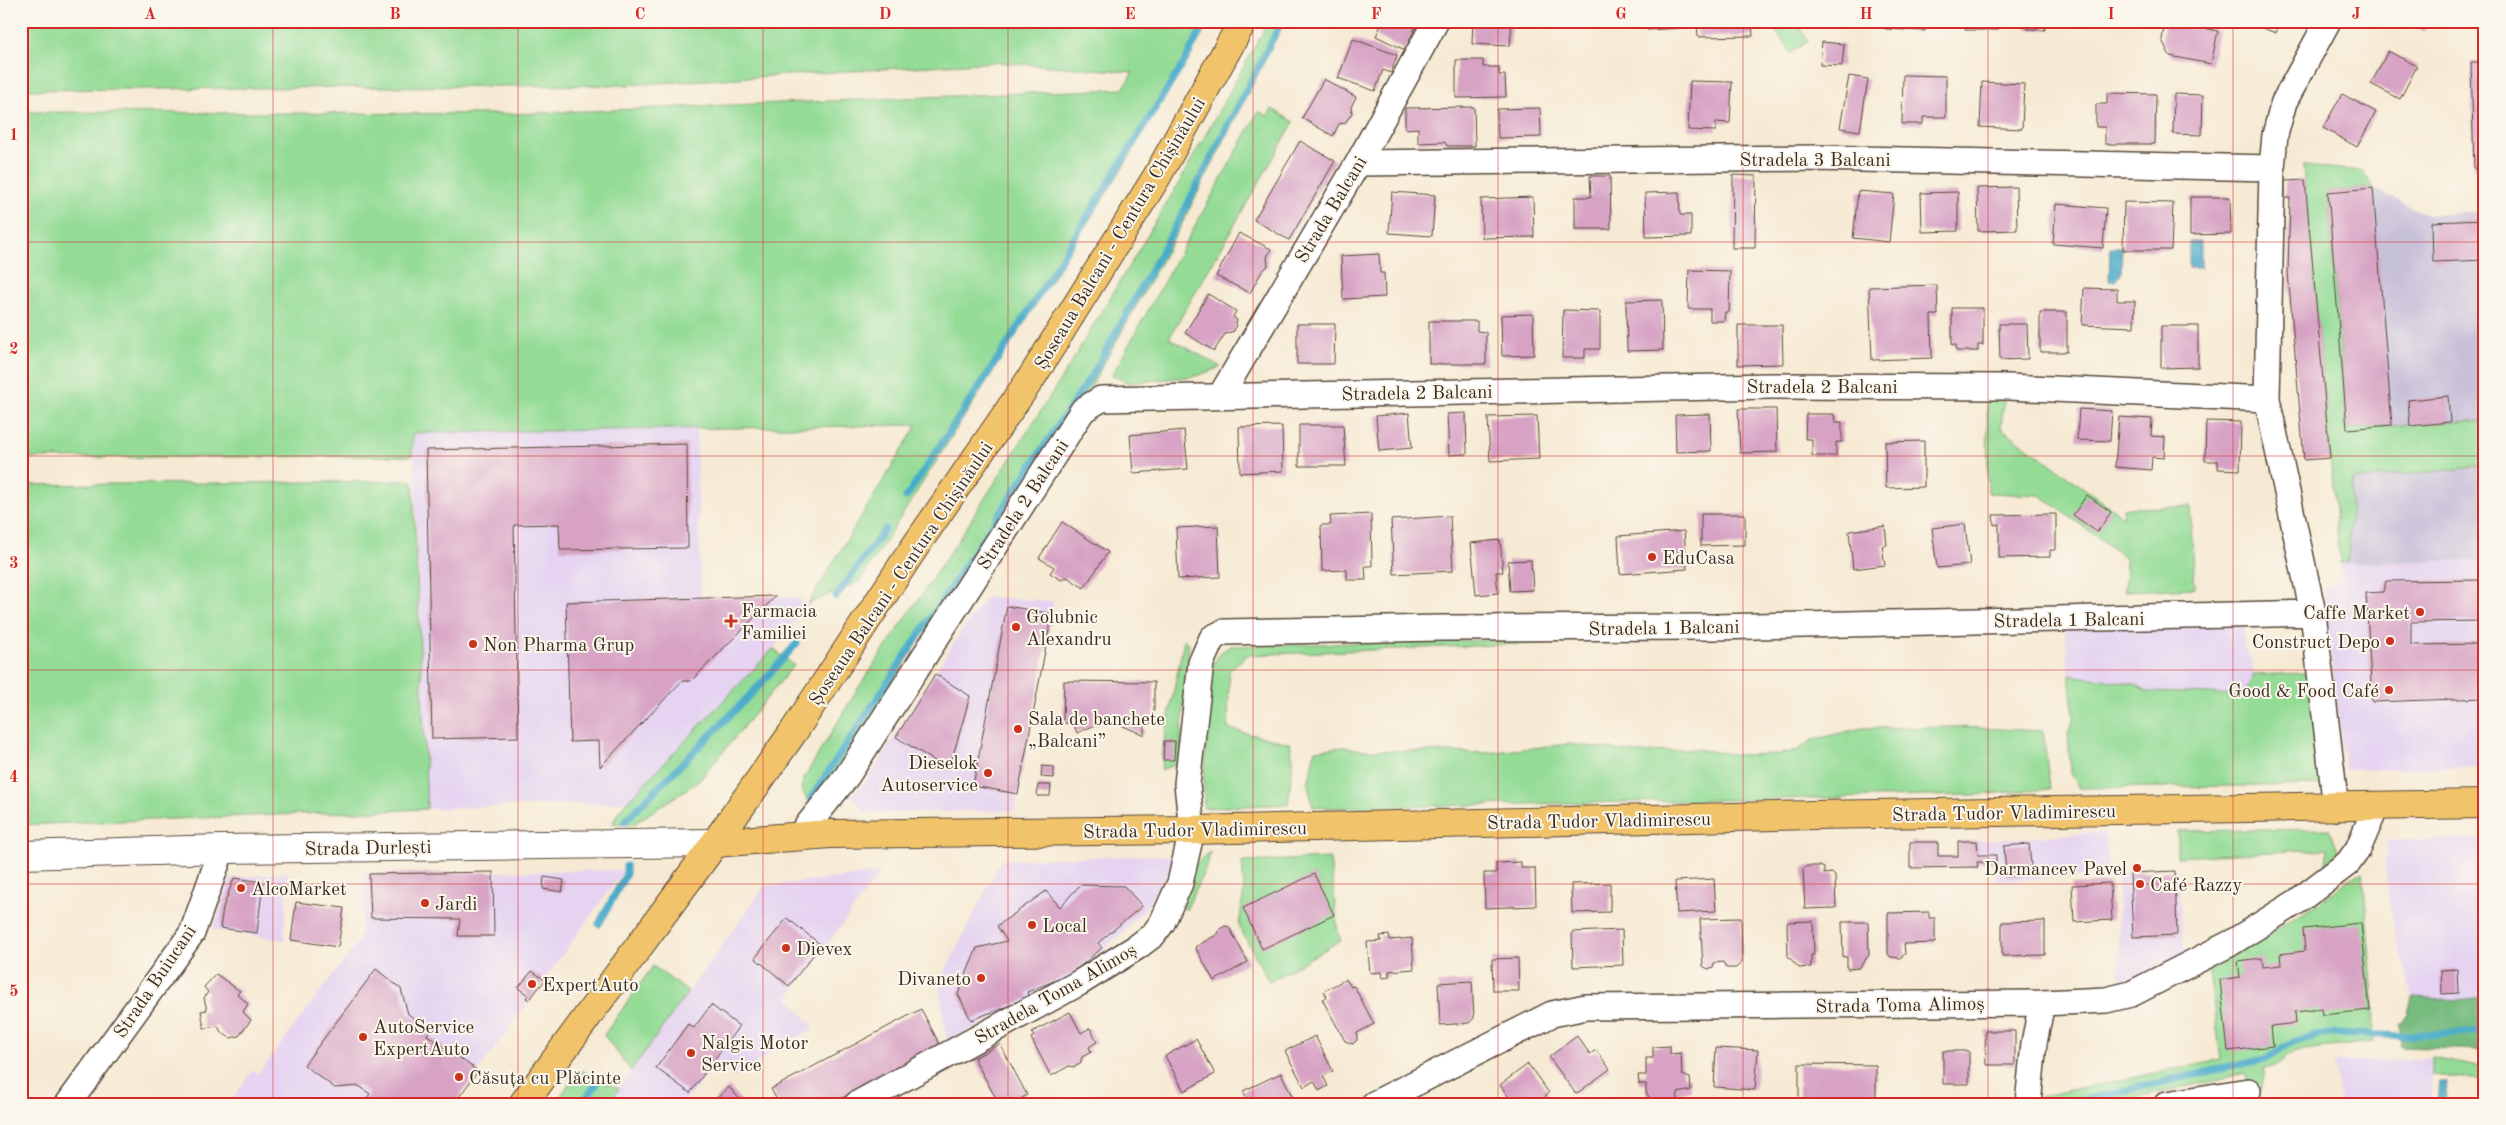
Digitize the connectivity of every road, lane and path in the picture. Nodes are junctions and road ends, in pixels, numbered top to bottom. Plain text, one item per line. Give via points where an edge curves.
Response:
1 (1243, 21) edge
2 (1436, 21) edge
3 (2328, 21) edge
4 (1358, 163) junction
5 (2272, 168) junction
6 (1221, 395) junction
7 (2267, 398) junction
8 (2313, 613) junction
9 (2485, 804) edge
10 (2376, 807) junction
11 (2336, 808) junction
12 (1192, 830) junction
13 (799, 836) junction
14 (715, 843) junction
15 (222, 849) junction
16 (21, 855) edge
17 (2042, 1003) junction
18 (2248, 1091) dead end
19 (2028, 1101) edge
20 (68, 1104) edge
21 (523, 1104) edge
22 (857, 1104) edge
23 (1374, 1104) edge
24 (2167, 1104) edge

1 - 14 main road, Șoseaua Balcani - Centura Chișinăului via 1156,178 1032,378
2 - 4 street, Strada Balcani
3 - 5 street via 2284,102 2275,135
4 - 5 street, Stradela 3 Balcani via 1814,158
4 - 6 street, Strada Balcani
5 - 7 street
6 - 7 street, Stradela 2 Balcani via 1780,386 2008,387
6 - 13 street, Stradela 2 Balcani via 1101,399 1083,410 847,776
7 - 8 street
8 - 11 street
8 - 12 street, Stradela 1 Balcani via 1715,627 1224,632 1212,638 1201,663 1187,777
9 - 10 main road, Strada Tudor Vladimirescu
10 - 11 main road, Strada Tudor Vladimirescu
10 - 17 street, Strada Toma Alimoș via 2358,849 2348,863 2298,901 2231,943 2131,994 2106,1000
11 - 12 main road, Strada Tudor Vladimirescu via 1815,815
12 - 13 main road, Strada Tudor Vladimirescu
12 - 22 street, Stradela Toma Alimoș via 1180,883 1153,935 1079,983
13 - 14 main road, Strada Tudor Vladimirescu
14 - 15 street, Strada Durlești
14 - 21 main road, Șoseaua Balcani - Centura Chișinăului
15 - 16 street, Strada Durlești
15 - 20 street, Strada Buiucani via 192,932
17 - 19 street
17 - 23 street, Strada Toma Alimoș via 1586,1008 1552,1014
18 - 24 street

